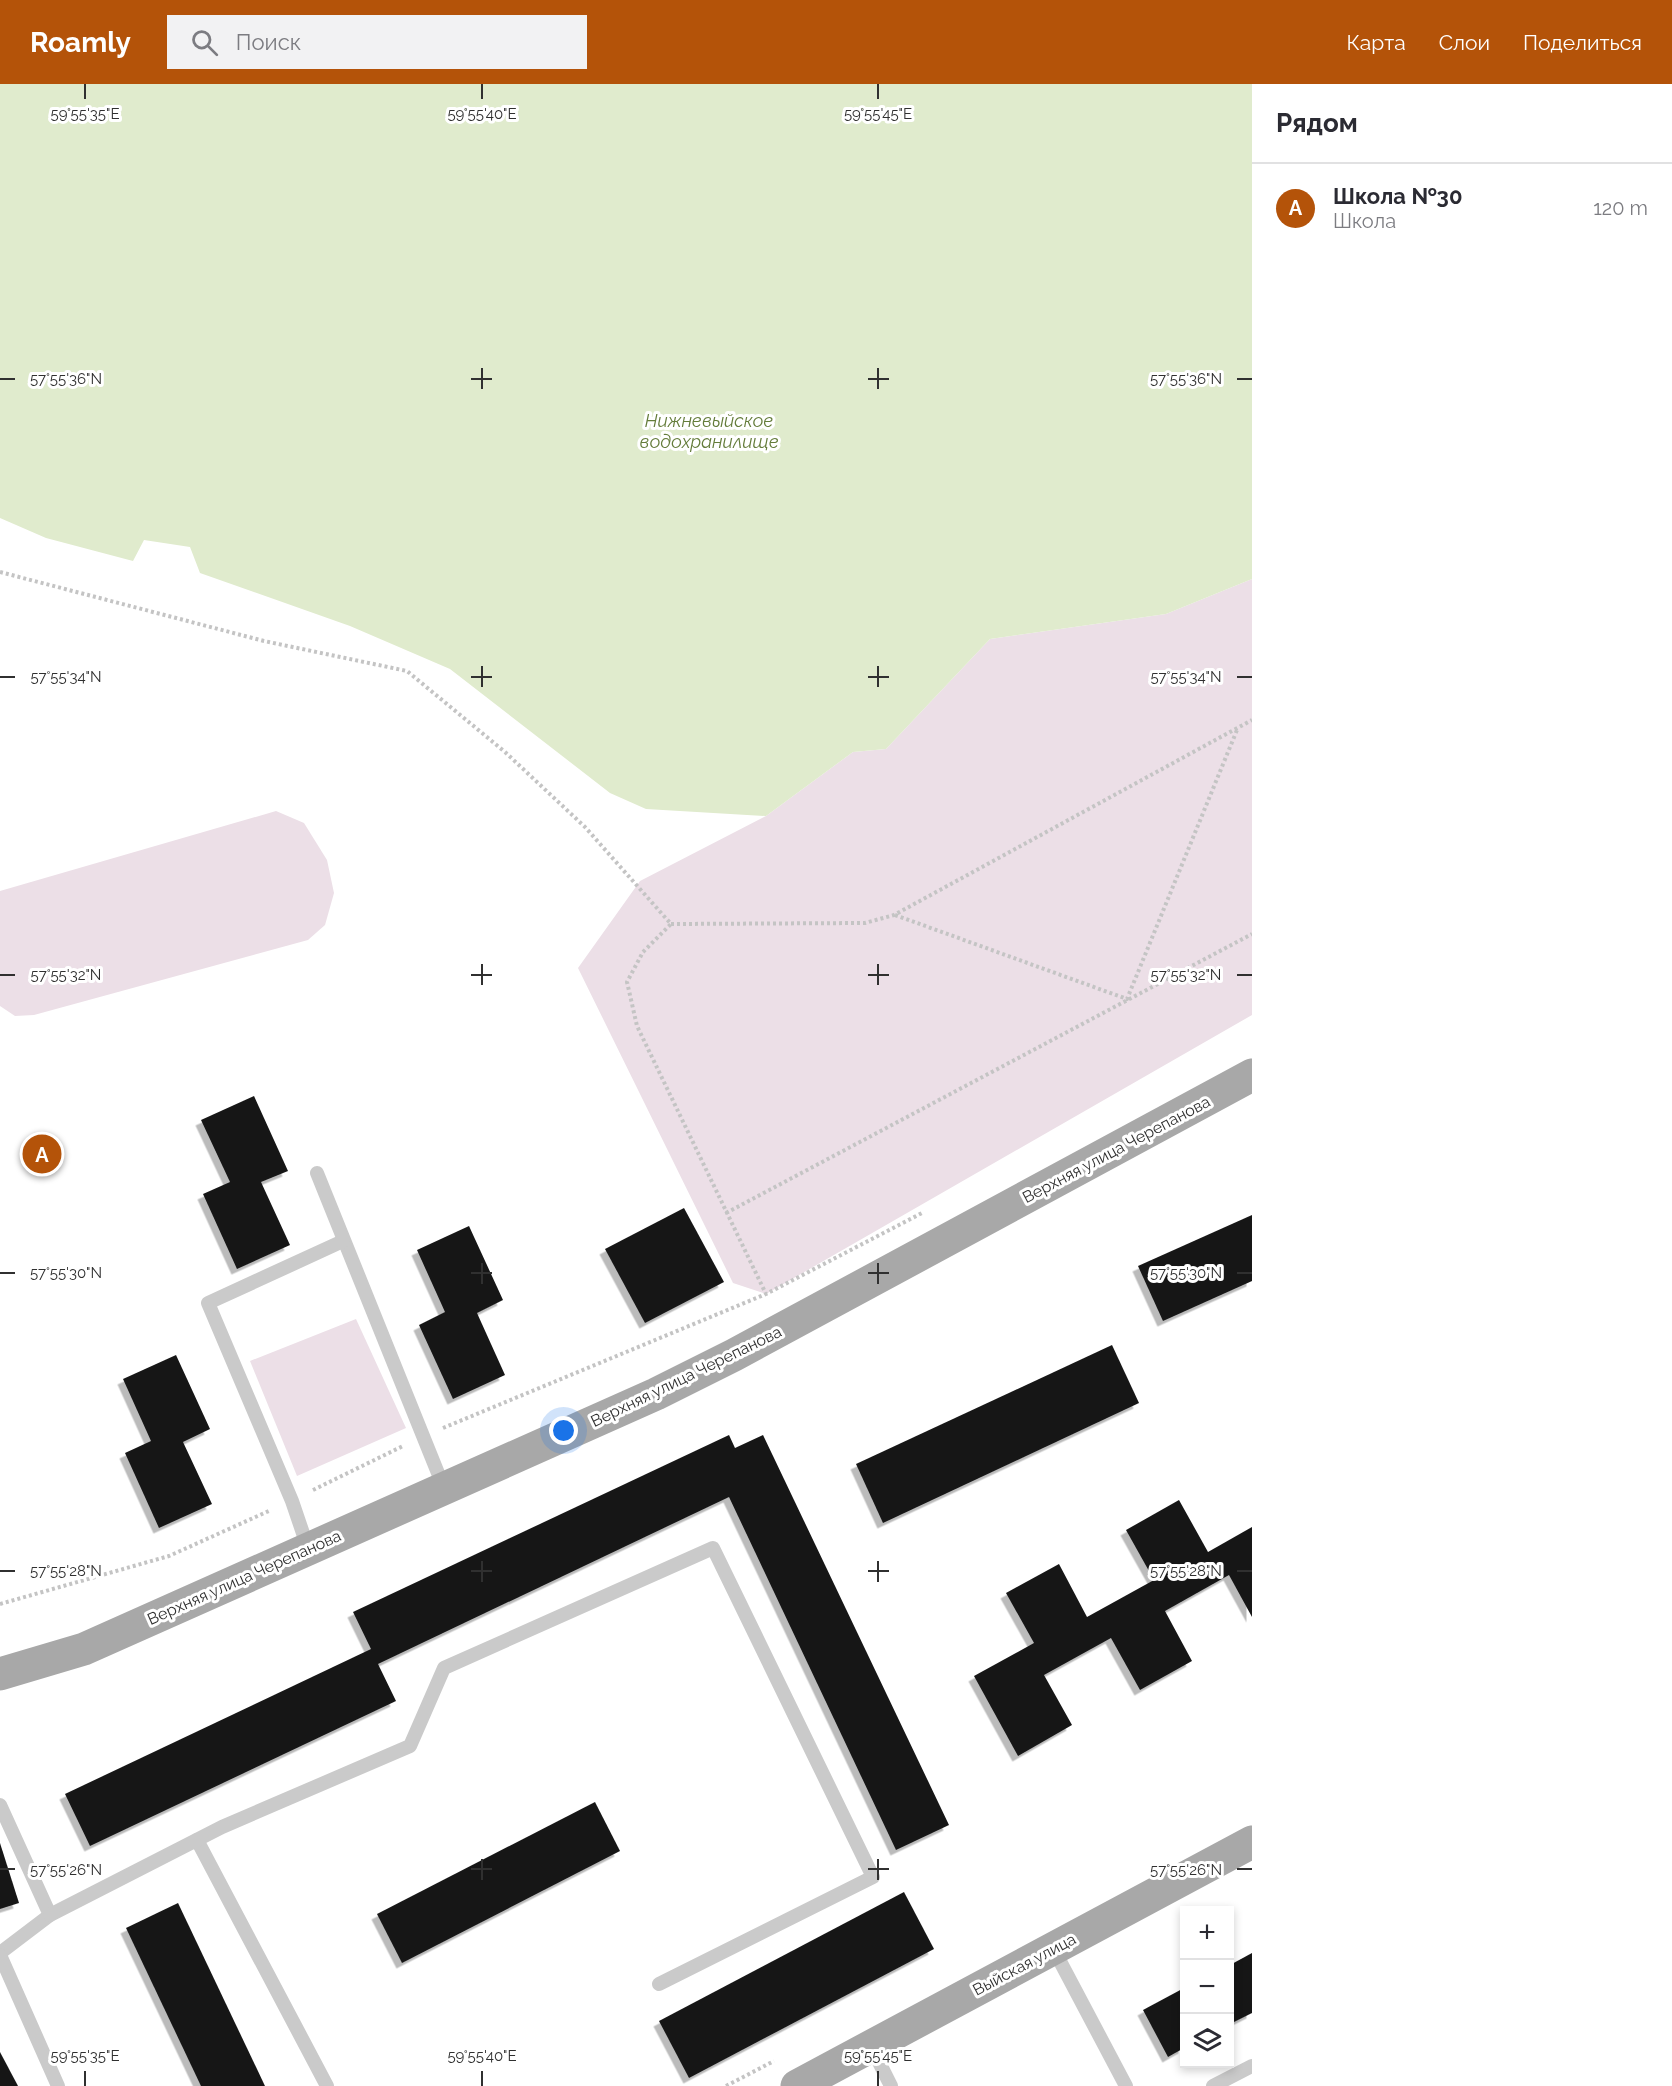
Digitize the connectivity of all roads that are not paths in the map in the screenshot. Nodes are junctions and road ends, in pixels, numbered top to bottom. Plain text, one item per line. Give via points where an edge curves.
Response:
1 (1252, 1075) edge
2 (317, 1173) dead end
3 (343, 1241) junction
4 (444, 1488) junction
5 (308, 1548) junction
6 (0, 1674) edge
7 (0, 1805) edge
8 (197, 1840) junction
9 (1252, 1842) edge
10 (50, 1916) junction
11 (1053, 1948) junction
12 (0, 1954) edge
13 (658, 1984) dead end
14 (871, 2046) junction
15 (1252, 2066) edge
16 (58, 2086) edge
17 (327, 2086) edge
18 (796, 2086) edge
19 (891, 2086) edge
20 (1126, 2086) edge
21 (1213, 2086) edge

1 - 4 main road, Верхняя улица Черепанова via 734,1355
2 - 3 lane
3 - 4 lane
3 - 5 lane via 208,1303
4 - 5 main road, Верхняя улица Черепанова
5 - 6 main road, Верхняя улица Черепанова via 84,1649
7 - 10 lane
8 - 10 lane
8 - 13 lane via 410,1746 444,1668 713,1548 873,1877
8 - 17 lane
9 - 11 main road, Выйская улица
10 - 12 lane
11 - 14 main road, Выйская улица
11 - 20 lane
12 - 16 lane
14 - 18 main road, Выйская улица
14 - 19 lane
15 - 21 lane

